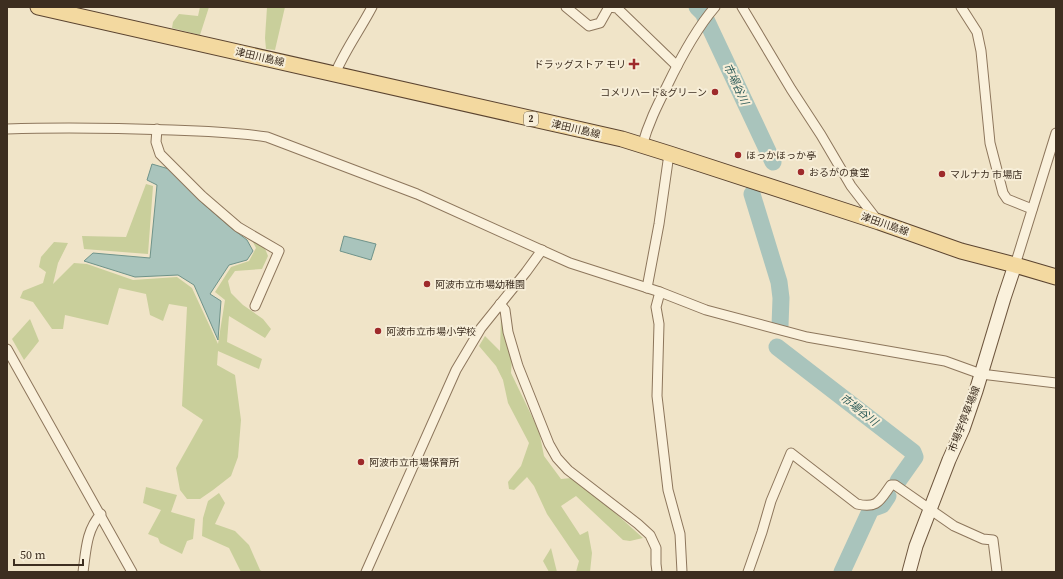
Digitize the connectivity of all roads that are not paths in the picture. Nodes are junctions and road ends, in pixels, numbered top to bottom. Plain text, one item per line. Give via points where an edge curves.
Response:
1 (38, 7) edge
2 (372, 7) edge
3 (566, 7) edge
4 (715, 7) edge
5 (742, 7) edge
6 (961, 7) edge
7 (677, 66) junction
8 (335, 74) junction
9 (7, 128) edge
10 (157, 130) junction
11 (1056, 133) edge
12 (642, 146) junction
13 (670, 154) junction
14 (1032, 209) junction
15 (879, 222) junction
16 (542, 250) junction
17 (1015, 265) junction
18 (1056, 277) edge
19 (647, 288) junction
20 (660, 292) junction
21 (500, 304) junction
22 (255, 306) dead end
23 (7, 350) edge
24 (981, 374) junction
25 (1056, 383) edge
26 (930, 509) junction
27 (101, 514) junction
28 (83, 572) edge
29 (132, 572) edge
30 (366, 572) edge
31 (657, 572) edge
32 (682, 572) edge
33 (748, 572) edge
34 (909, 572) edge
35 (998, 572) edge

1 - 8 main road, 津田川島線 / 2
2 - 8 street
3 - 7 street via 589,26 600,23 609,7 617,8
4 - 7 street
5 - 15 street via 851,186
6 - 14 street via 976,32 981,51 990,142 1003,193 1007,199
7 - 12 street via 648,126
8 - 12 main road, 津田川島線 / 2 via 622,139
9 - 10 street
10 - 16 street via 242,133 267,137 417,194
10 - 22 street via 156,142 160,154 202,196 238,227 279,251
11 - 14 street
12 - 13 main road, 津田川島線 / 2
13 - 15 main road, 津田川島線 / 2
13 - 19 street
14 - 17 street
15 - 17 main road, 津田川島線 / 2 via 961,251
16 - 19 street
16 - 21 street
17 - 18 main road, 津田川島線 / 2
17 - 24 main road, 市場学停車場線
19 - 20 street
20 - 24 street via 706,310 807,337 945,361
20 - 32 street via 656,307 659,324 657,396 668,490 680,534
21 - 30 street via 481,328 456,370
21 - 31 street via 505,310 508,332 518,366 557,458 568,470 650,535 656,548
23 - 27 street
24 - 25 street
24 - 26 main road, 市場学停車場線 via 963,429
26 - 33 street via 895,485 891,485 878,502 868,506 857,504 791,453 771,501
26 - 34 main road, 市場学停車場線
26 - 35 street via 954,526 983,539 993,540
27 - 28 street via 88,534
27 - 29 street

